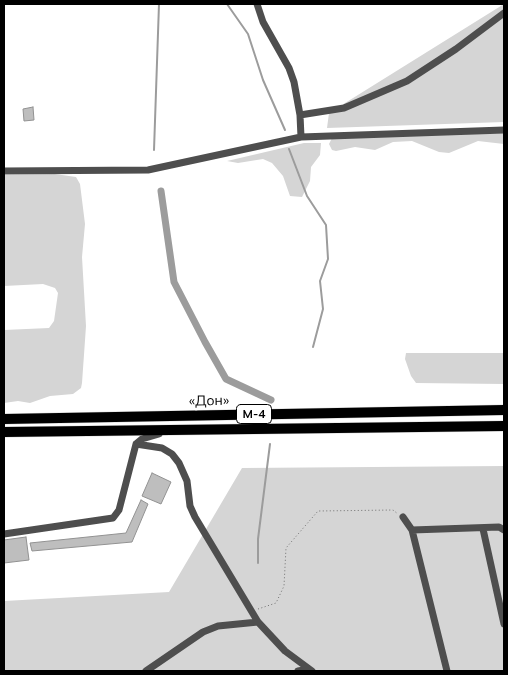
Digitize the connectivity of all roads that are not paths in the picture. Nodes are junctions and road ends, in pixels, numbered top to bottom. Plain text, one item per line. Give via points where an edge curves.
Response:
1 (256, 4) edge
2 (504, 13) edge
3 (300, 115) junction
4 (504, 130) edge
5 (301, 137) junction
6 (4, 171) edge
7 (504, 410) edge
8 (4, 418) edge
9 (504, 426) edge
10 (178, 429) junction
11 (4, 432) edge
12 (136, 444) junction
13 (403, 517) road end
14 (483, 529) junction
15 (412, 530) junction
16 (504, 530) edge
17 (4, 534) edge
18 (258, 622) junction
19 (504, 624) edge
20 (310, 670) edge
21 (146, 671) edge
22 (298, 671) edge
23 (448, 671) edge

1 - 3 street via 289,68
2 - 3 street via 407,81 344,108
3 - 5 street
4 - 5 street
5 - 6 street via 148,170
7 - 8 highway, «Дон» / М-4
9 - 10 highway, «Дон» / М-4
10 - 11 highway, «Дон» / М-4
10 - 12 street via 147,436
12 - 17 street via 119,510 113,518
12 - 18 street via 162,448 179,463 187,481 195,517
13 - 15 street
14 - 15 street
14 - 16 street via 498,527
14 - 19 street
15 - 23 street
18 - 20 street via 285,651
18 - 21 street via 218,626 203,632
20 - 22 street

